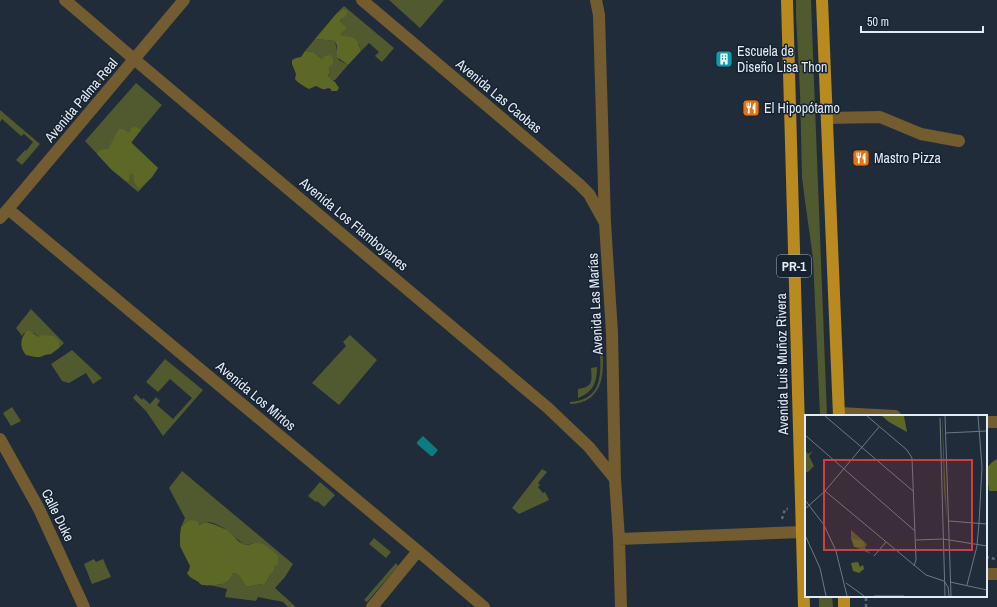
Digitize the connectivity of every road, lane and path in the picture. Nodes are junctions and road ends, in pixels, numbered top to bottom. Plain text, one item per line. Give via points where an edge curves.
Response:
1 (65, 0) edge
2 (184, 0) edge
3 (362, 0) edge
4 (596, 0) edge
5 (788, 0) edge
6 (822, 0) edge
7 (134, 59) junction
8 (827, 118) junction
9 (959, 141) dead end
10 (4, 213) edge
11 (605, 223) junction
12 (839, 414) edge
13 (867, 415) edge
14 (0, 439) edge
15 (615, 479) junction
16 (804, 533) edge
17 (619, 539) junction
18 (418, 551) junction
19 (987, 557) edge
20 (997, 559) edge
21 (84, 607) edge
22 (372, 607) edge
23 (484, 607) edge
24 (621, 607) edge
25 (804, 607) edge

1 - 7 street, Avenida Los Flamboyanes
2 - 7 street, Avenida Palma Real
3 - 11 street, Avenida Las Caobas via 579,184 593,200
4 - 11 street, Avenida Las Marías via 600,15
5 - 16 main road, Avenida Luis Muñoz Rivera / PR-1
6 - 8 main road
7 - 10 street, Avenida Palma Real
7 - 15 street, Avenida Los Flamboyanes via 548,408 589,447
8 - 9 street via 880,117 921,134
8 - 12 main road
10 - 18 street, Avenida Los Mirtos
11 - 15 street, Avenida Las Marías via 612,333
12 - 13 street
14 - 21 street, Calle Duke via 39,509
15 - 17 street, Avenida Las Marías
16 - 17 street
16 - 25 main road, Avenida Luis Muñoz Rivera / PR-1
17 - 24 street, Avenida Las Marías
18 - 22 street
18 - 23 street, Avenida Los Mirtos
19 - 20 path

